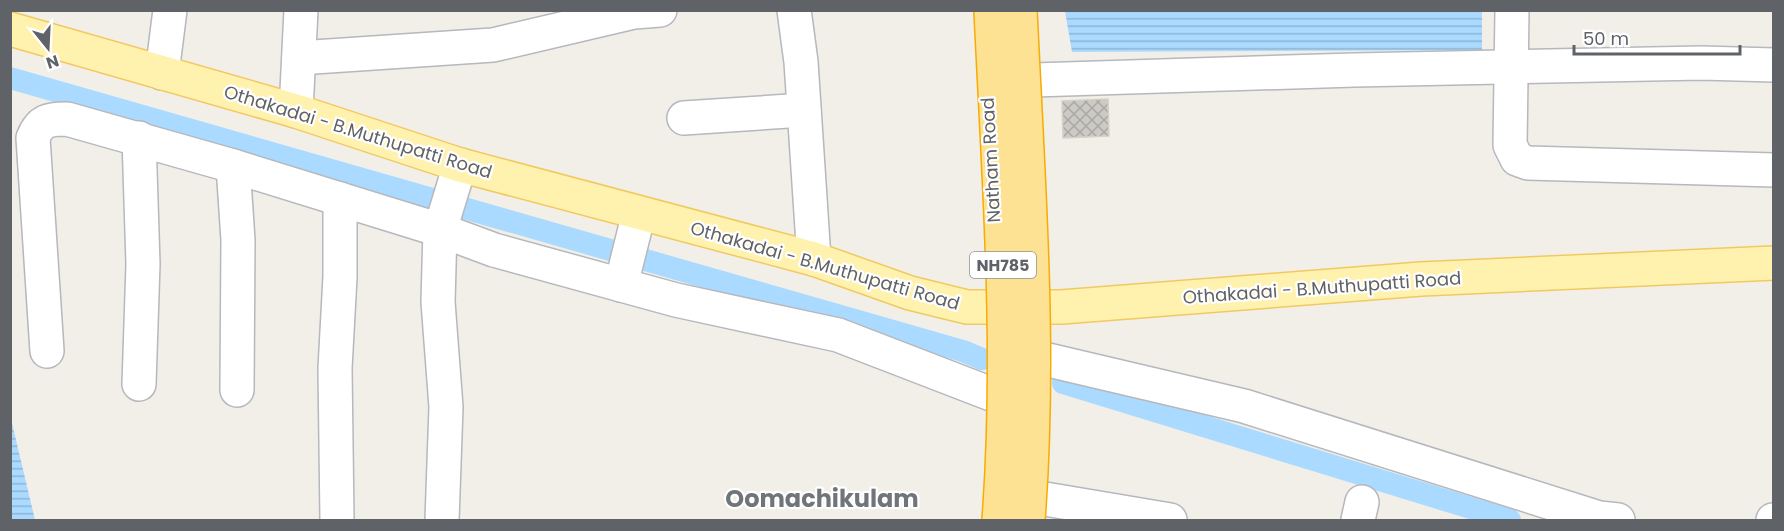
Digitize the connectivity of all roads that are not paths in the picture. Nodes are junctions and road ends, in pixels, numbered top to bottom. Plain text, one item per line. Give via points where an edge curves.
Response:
1 (170, 10) edge
2 (301, 10) edge
3 (660, 10) edge
4 (794, 10) edge
5 (984, 10) edge
6 (991, 10) edge
7 (1020, 10) edge
8 (1030, 10) edge
9 (1512, 10) edge
10 (10, 29) edge
11 (299, 58) junction
12 (1773, 65) edge
13 (1510, 68) junction
14 (162, 73) junction
15 (1034, 80) junction
16 (804, 110) junction
17 (296, 111) junction
18 (684, 118) dead end
19 (139, 138) junction
20 (460, 165) junction
21 (233, 166) junction
22 (1773, 170) edge
23 (340, 199) junction
24 (446, 213) junction
25 (639, 213) junction
26 (814, 259) junction
27 (1773, 263) edge
28 (625, 266) junction
29 (1044, 308) junction
30 (999, 309) junction
31 (47, 351) dead end
32 (1044, 359) junction
33 (139, 384) dead end
34 (237, 390) dead end
35 (999, 397) junction
36 (1035, 513) edge
37 (338, 520) edge
38 (442, 520) edge
39 (993, 520) edge
40 (999, 520) edge
41 (1170, 520) edge
42 (1618, 520) edge

1 - 14 street
2 - 11 street
3 - 11 street via 634,12 494,45
4 - 16 street
5 - 30 main road, Natham Road
6 - 40 highway, NH785, bridge via 1006,321
7 - 36 highway, NH785, bridge via 1035,324
8 - 15 main road
9 - 13 street
10 - 14 main road, Othakadai - B.Muthupatti Road
11 - 17 street
12 - 13 street
13 - 15 street
13 - 22 street via 1510,145 1517,159 1528,163
14 - 17 main road, Othakadai - B.Muthupatti Road
15 - 29 main road
16 - 18 street
16 - 26 street
17 - 20 main road, Othakadai - B.Muthupatti Road
19 - 21 street
19 - 31 street via 67,119 49,119 37,126 33,138
19 - 33 street via 143,264
20 - 24 street
20 - 25 main road, Othakadai - B.Muthupatti Road
21 - 23 street
21 - 34 street via 238,240
23 - 24 street
23 - 37 street via 335,368
24 - 28 street via 494,250
24 - 38 street via 438,302 446,406
25 - 26 main road, Othakadai - B.Muthupatti Road
25 - 28 street
26 - 30 main road, Othakadai - B.Muthupatti Road via 919,295 967,307
27 - 29 main road, Othakadai - B.Muthupatti Road via 1421,279
28 - 35 street via 676,300 838,335
29 - 30 main road, Othakadai - B.Muthupatti Road
29 - 32 main road
30 - 35 main road, Natham Road
32 - 36 main road
32 - 42 street via 1244,406 1599,518
35 - 39 main road, Natham Road
36 - 41 street

